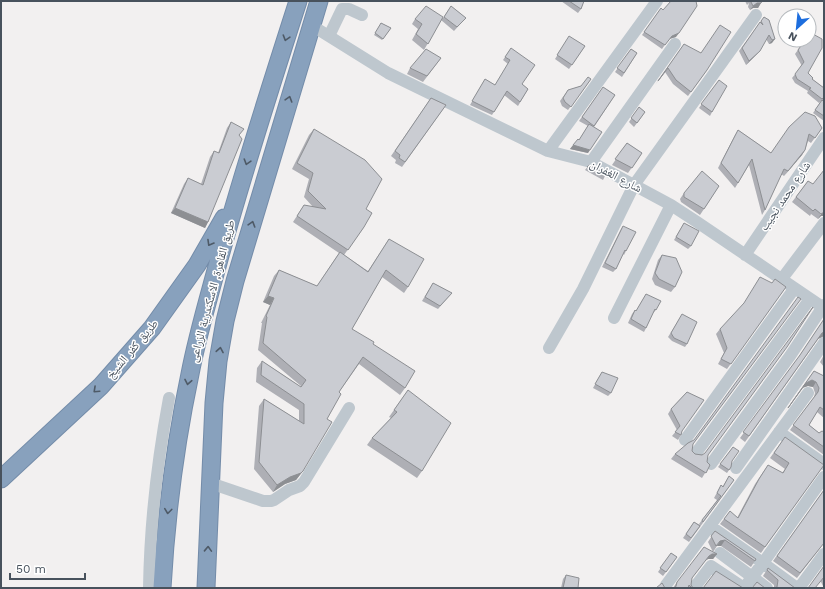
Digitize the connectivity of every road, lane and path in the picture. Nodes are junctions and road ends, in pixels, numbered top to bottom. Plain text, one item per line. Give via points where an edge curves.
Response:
1 (298, 1) edge
2 (318, 1) edge
3 (657, 1) edge
4 (362, 15) dead end
5 (756, 15) dead end
6 (311, 25) junction
7 (329, 36) junction
8 (675, 44) dead end
9 (824, 138) edge
10 (548, 151) junction
11 (592, 162) junction
12 (634, 185) junction
13 (236, 198) junction
14 (671, 205) junction
15 (824, 224) edge
16 (745, 255) junction
17 (781, 280) junction
18 (794, 289) junction
19 (810, 299) junction
20 (823, 307) edge
21 (614, 318) dead end
22 (824, 343) edge
23 (549, 348) dead end
24 (808, 393) dead end
25 (169, 398) dead end
26 (349, 408) dead end
27 (779, 432) junction
28 (685, 440) dead end
29 (696, 454) edge
30 (711, 464) edge
31 (824, 464) edge
32 (736, 468) dead end
33 (824, 477) edge
34 (1, 479) edge
35 (210, 483) junction
36 (710, 526) junction
37 (720, 553) dead end
38 (824, 554) edge
39 (763, 563) junction
40 (752, 577) junction
41 (149, 588) edge
42 (162, 588) edge
43 (206, 588) edge
44 (666, 588) edge
45 (694, 588) edge
46 (744, 588) edge
47 (767, 588) edge
48 (798, 588) edge

1 -> 13 highway, طريق القاهرة, الاسكندرية الزراعى
2 - 6 highway, طريق القاهرة, الاسكندرية الزراعى
3 - 10 street
4 - 7 street via 349,9 342,9
5 - 12 street
6 - 7 street, شارع الغفران
35 -> 6 highway, طريق القاهرة, الاسكندرية الزراعى via 214,403 225,321 234,281
7 - 10 street, شارع الغفران via 388,74
8 - 11 street
9 - 16 street, شارع محمد نجيب
10 - 11 street, شارع الغفران
11 - 12 street, شارع الغفران
12 - 14 street, شارع الغفران
12 - 23 street via 583,289
13 -> 34 highway, طريق كفر الشيخ via 197,264 152,328 101,386
13 -> 42 highway, طريق القاهرة, الاسكندرية الزراعى via 203,319 179,430 164,540
14 - 16 street, شارع الغفران
14 - 21 street
15 - 17 street
16 - 17 street, شارع الغفران
17 - 18 street, شارع الغفران
18 - 19 street, شارع الغفران
18 - 28 street
19 - 20 street, شارع الغفران
19 - 29 street
20 - 30 street
22 - 32 street
24 - 27 street
25 - 41 street via 153,499
26 - 35 street via 300,486 288,490 274,500 263,502
27 - 31 street
27 - 36 street
33 - 39 street
43 -> 35 highway, طريق القاهرة, الاسكندرية الزراعى
36 - 39 street
36 - 44 street
37 - 40 street
38 - 48 street
39 - 40 street
39 - 48 street
40 - 46 street
40 - 47 street
45 - 46 street via 711,566

